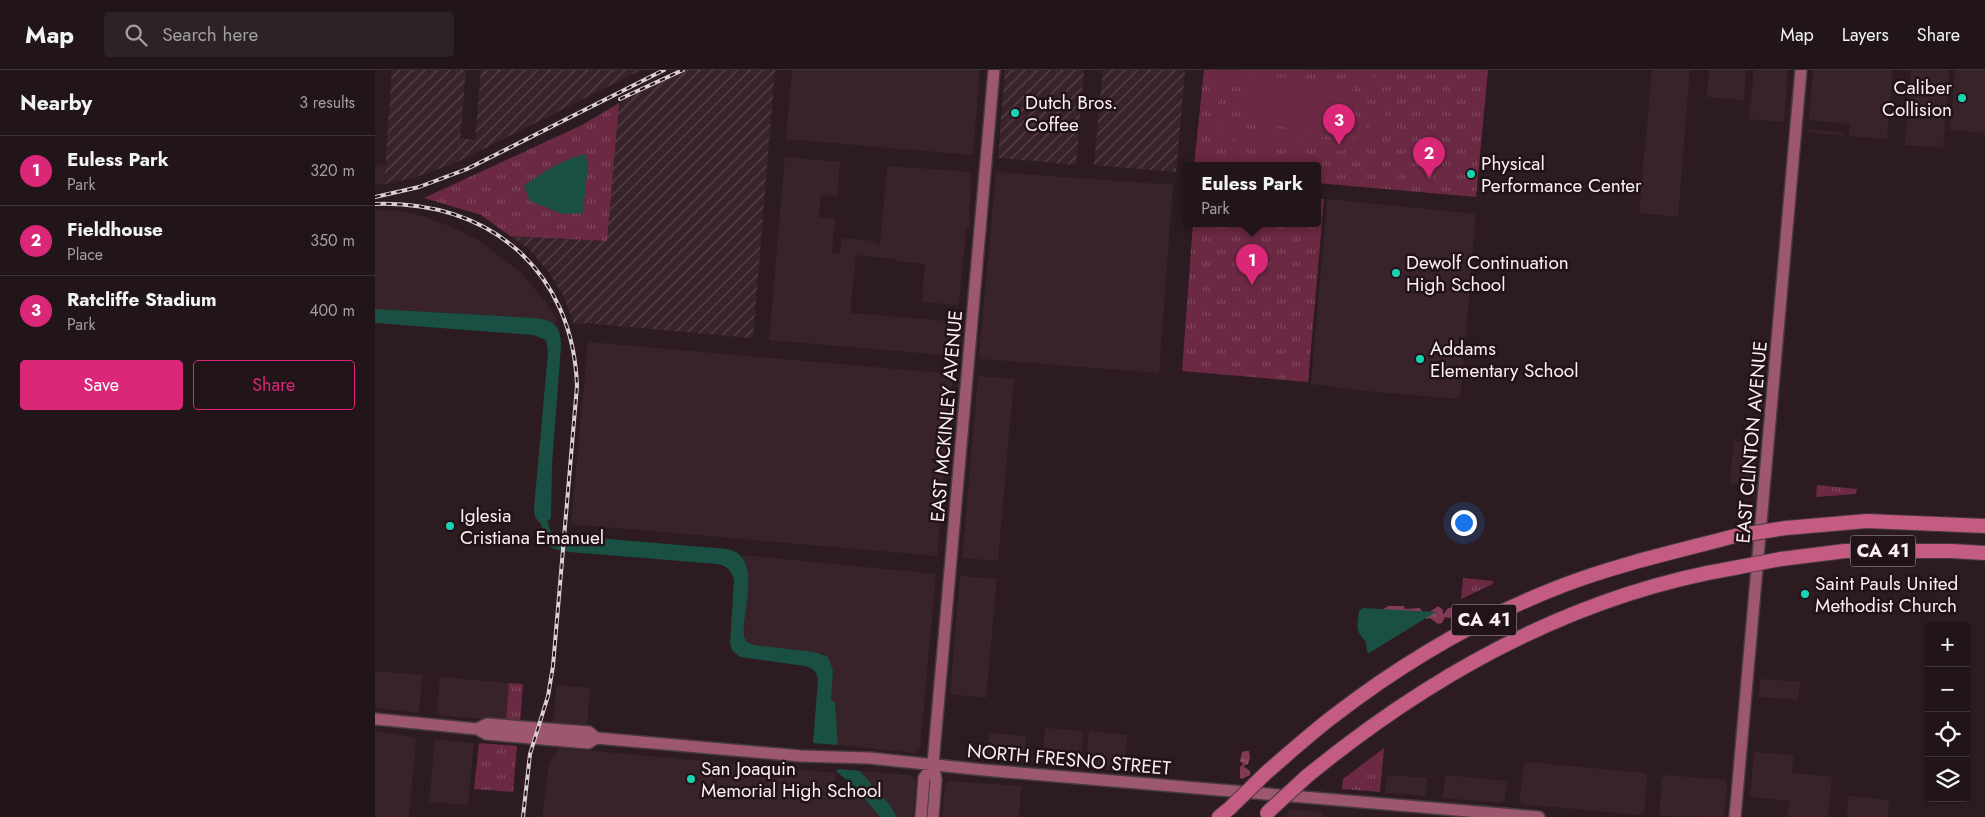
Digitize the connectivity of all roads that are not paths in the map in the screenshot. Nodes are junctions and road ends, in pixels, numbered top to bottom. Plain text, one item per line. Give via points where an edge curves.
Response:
1 (994, 70) edge
2 (1801, 70) edge
3 (1985, 526) edge
4 (1985, 553) edge
5 (375, 719) edge
6 (477, 729) junction
7 (593, 735) junction
8 (933, 764) junction
9 (1224, 814) edge
10 (1265, 815) edge
11 (921, 817) edge
12 (933, 817) edge
13 (1539, 817) edge
14 (1735, 817) edge

1 - 8 main road, EAST MCKINLEY AVENUE
2 - 14 main road, EAST CLINTON AVENUE
3 - 9 highway, CA 41, bridge via 1867,521 1786,528 1735,536 1629,563 1566,584 1501,612 1376,685 1330,718
4 - 10 highway, CA 41, bridge via 1845,551 1781,559 1705,573 1569,614 1437,682 1306,776
5 - 6 main road, NORTH FRESNO STREET
6 - 7 main road, NORTH FRESNO STREET via 487,724
6 - 7 main road, NORTH FRESNO STREET via 486,734 527,739 536,731
7 - 8 main road, NORTH FRESNO STREET
8 - 11 main road, EAST MCKINLEY AVENUE via 925,778
8 - 12 main road, EAST MCKINLEY AVENUE via 936,779
8 - 13 main road, NORTH FRESNO STREET

